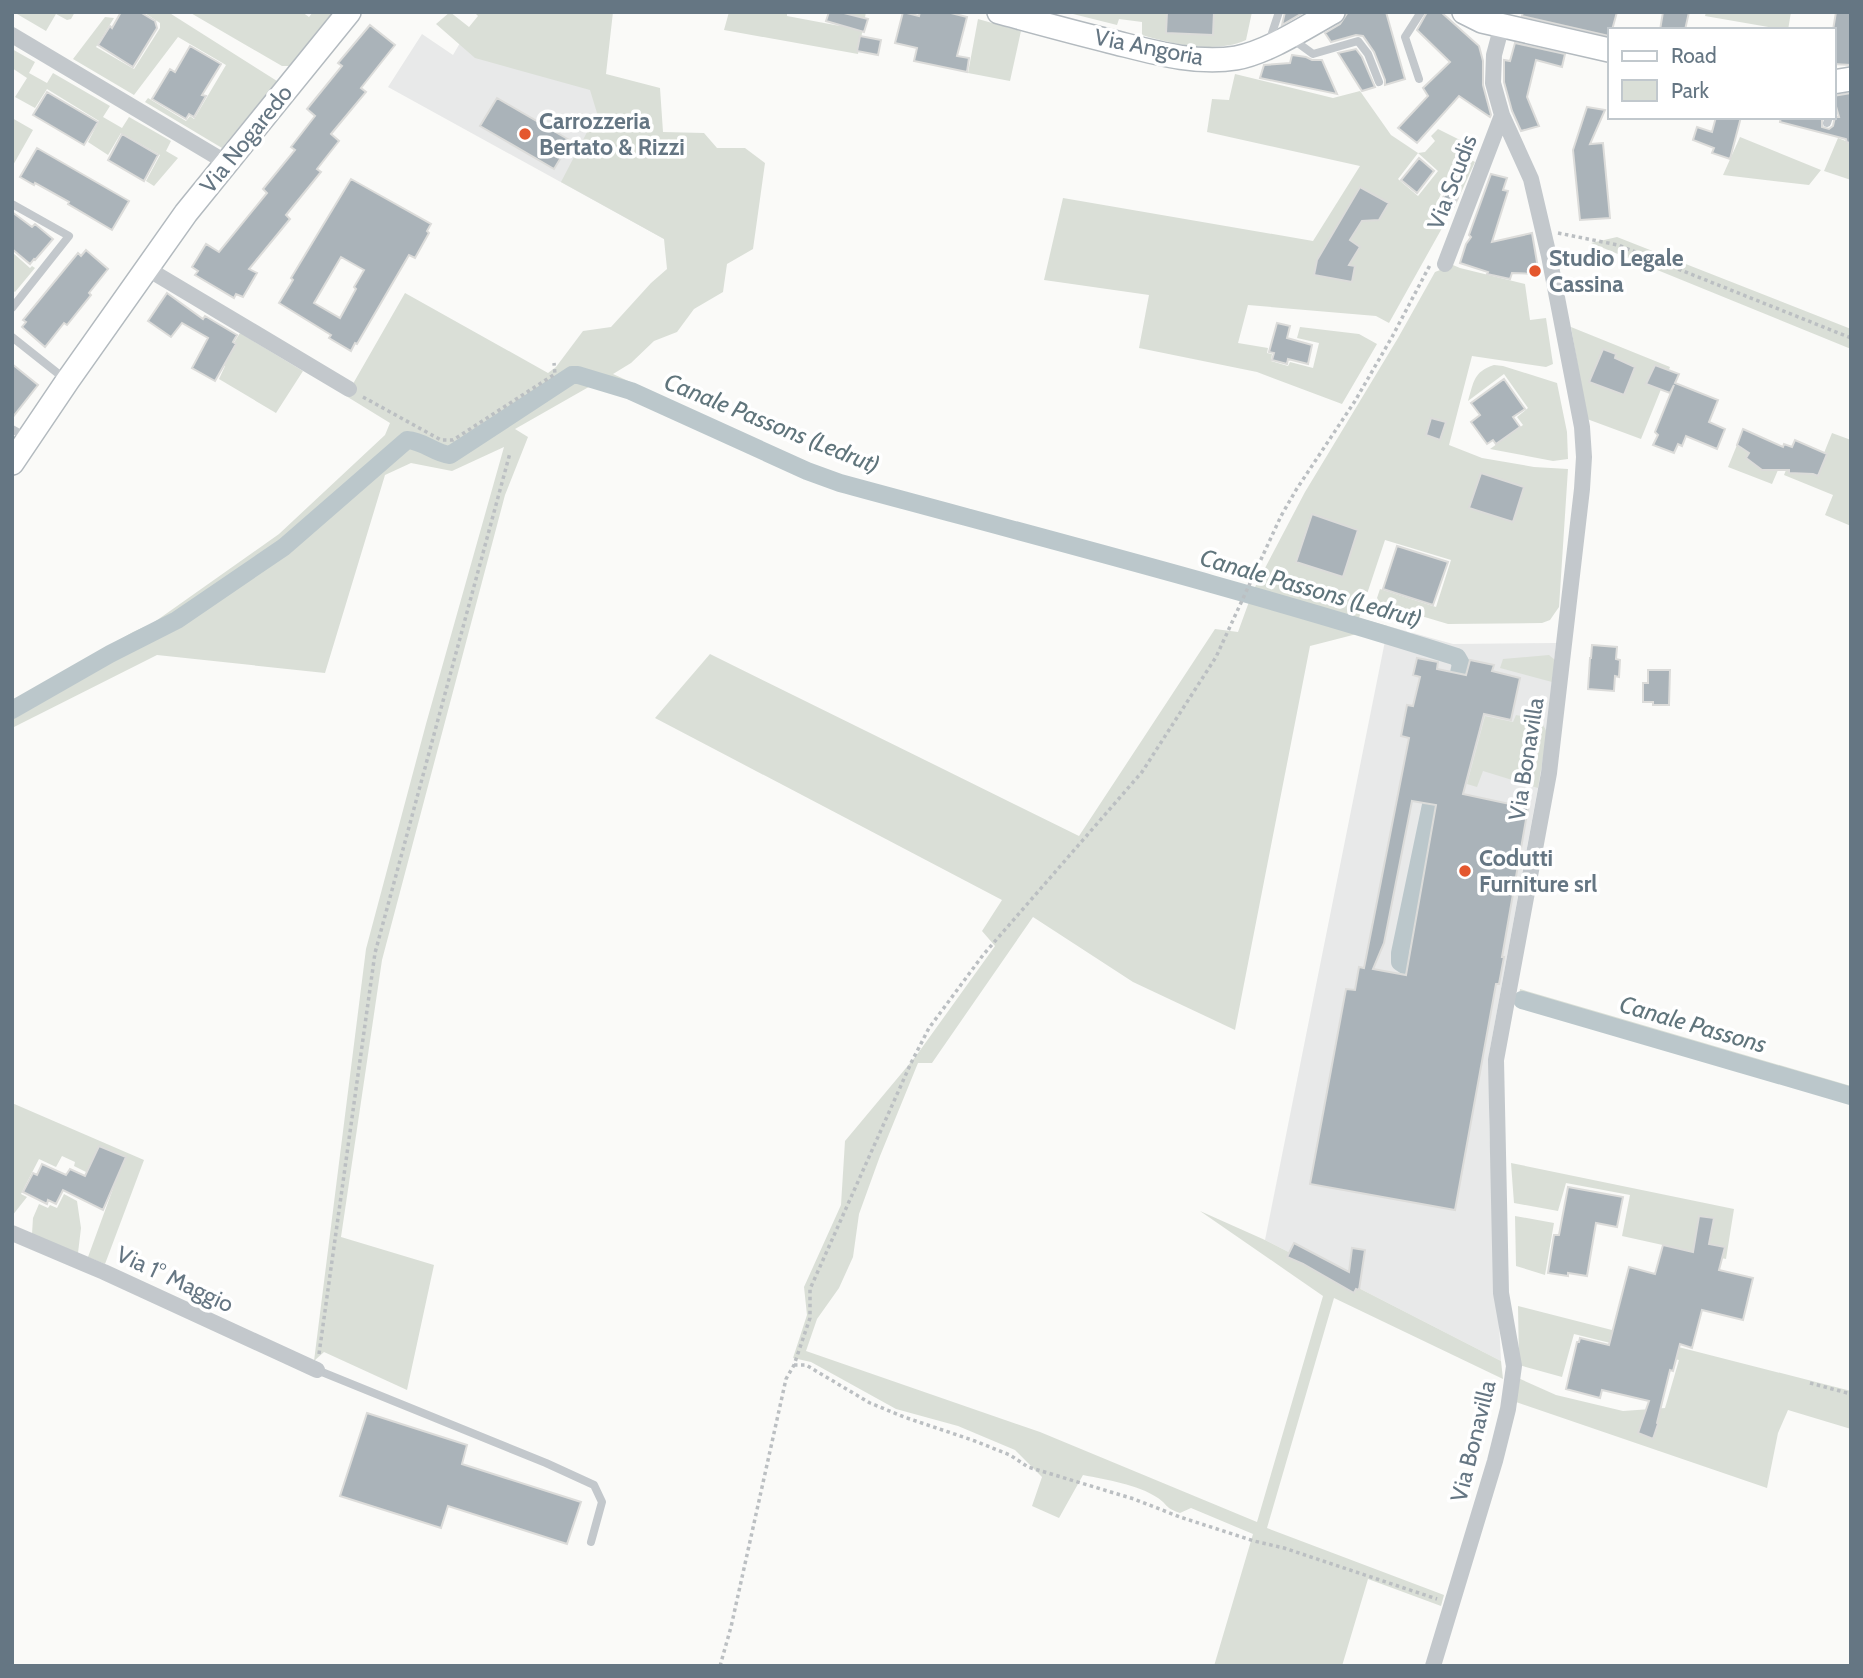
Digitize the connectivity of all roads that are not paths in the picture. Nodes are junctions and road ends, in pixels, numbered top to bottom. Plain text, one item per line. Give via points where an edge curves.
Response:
1 (349, 12) edge
2 (999, 12) edge
3 (1279, 12) edge
4 (1334, 12) edge
5 (1421, 12) edge
6 (1464, 12) edge
7 (1502, 25) junction
8 (12, 35) edge
9 (1280, 40) junction
10 (1608, 50) edge
11 (1419, 79) dead end
12 (1379, 82) dead end
13 (1502, 116) junction
14 (227, 163) junction
15 (12, 204) edge
16 (1440, 262) road end
17 (146, 268) junction
18 (12, 309) edge
19 (12, 337) edge
20 (68, 380) junction
21 (349, 389) road end
22 (21, 434) edge
23 (12, 463) edge
24 (12, 1233) edge
25 (317, 1370) joint
26 (592, 1542) dead end
27 (1433, 1666) edge

1 - 14 street, Via Nogaredo
2 - 9 street, Via Angoria via 1184,58 1238,58
3 - 9 lane via 1272,33
4 - 9 street, Via Angoria
5 - 11 lane via 1405,37
6 - 7 street
7 - 10 street
7 - 13 street, Via Bonavilla via 1493,83
8 - 14 street
9 - 12 lane via 1313,54 1358,41
13 - 16 street, Via Scudis
13 - 27 street, Via Bonavilla via 1531,179 1582,427 1584,457 1549,773 1496,1060 1501,1293 1514,1366 1495,1461
14 - 17 street, Via Nogaredo
15 - 18 lane via 69,236
17 - 20 street, Via Nogaredo
17 - 21 street
19 - 20 lane
20 - 22 street, Via Nogaredo
22 - 23 street, Via Nogaredo
24 - 25 street, Via 1° Maggio
25 - 26 lane via 594,1485 602,1502

